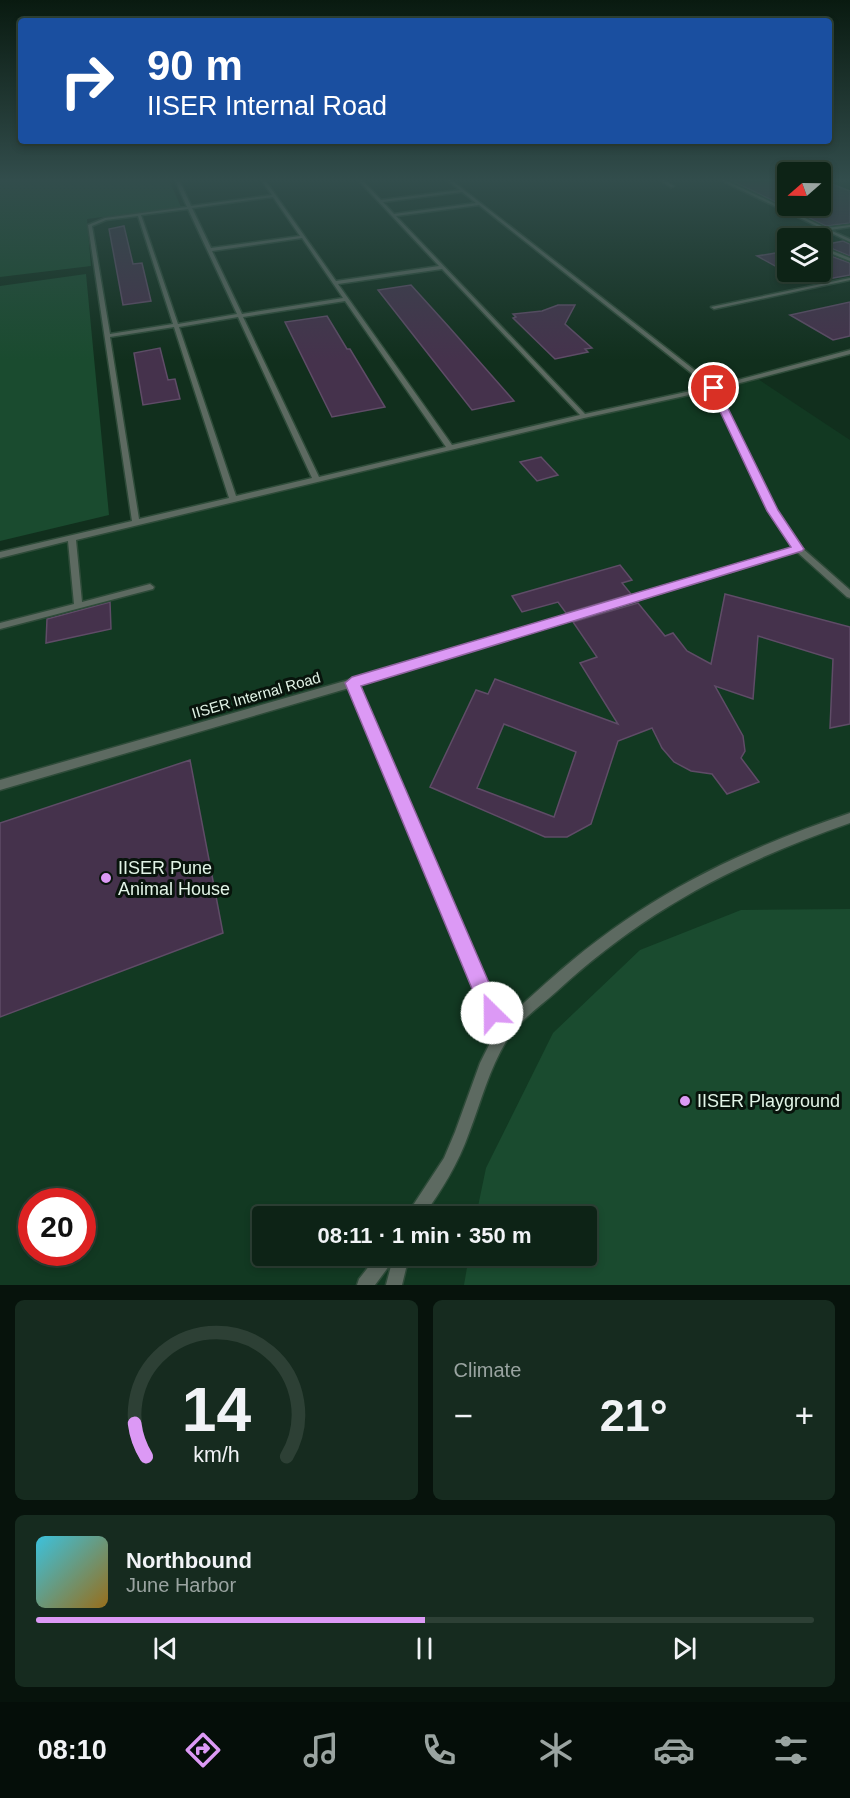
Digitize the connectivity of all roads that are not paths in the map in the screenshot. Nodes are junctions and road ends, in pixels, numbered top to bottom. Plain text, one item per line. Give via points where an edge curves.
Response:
1 (92, 240) edge
2 (148, 240) edge
3 (204, 240) edge
4 (282, 240) edge
5 (305, 240) edge
6 (417, 240) edge
7 (526, 240) edge
8 (209, 250) junction
9 (831, 251) edge
10 (850, 260) edge
11 (443, 267) junction
12 (850, 279) edge
13 (335, 283) junction
14 (346, 299) junction
15 (714, 307) dead end
16 (239, 315) junction
17 (176, 324) junction
18 (108, 336) junction
19 (850, 352) edge
20 (714, 388) junction
21 (584, 416) junction
22 (450, 447) junction
23 (316, 480) junction
24 (233, 499) junction
25 (136, 522) junction
26 (72, 538) junction
27 (798, 549) junction
28 (0, 555) edge
29 (150, 587) dead end
30 (850, 595) edge
31 (78, 606) junction
32 (0, 626) edge
33 (352, 683) junction
34 (0, 784) edge
35 (850, 818) edge
36 (501, 1035) junction
37 (421, 1206) edge
38 (379, 1266) edge
39 (399, 1266) edge
40 (365, 1285) edge
41 (394, 1285) edge

1 - 18 lane
2 - 17 lane
3 - 8 lane
4 - 8 lane
5 - 13 lane
6 - 11 lane
7 - 20 lane
8 - 16 lane
9 - 10 lane
11 - 13 lane
11 - 21 lane
12 - 15 lane
13 - 14 lane
14 - 16 lane
14 - 22 lane
16 - 17 lane
16 - 23 lane
17 - 18 lane
17 - 24 lane
18 - 25 lane
19 - 20 lane
20 - 21 lane
20 - 27 lane via 772,511
21 - 22 lane
22 - 23 lane
23 - 24 lane
24 - 25 lane
25 - 26 lane
26 - 28 lane
26 - 31 lane
27 - 30 lane
27 - 33 lane, IISER Internal Road
29 - 31 lane
31 - 32 lane
33 - 34 lane, IISER Internal Road
33 - 36 lane
35 - 36 lane via 794,836 715,871 644,911 572,967
36 - 37 lane via 481,1076 449,1163
38 - 40 lane
39 - 41 lane

